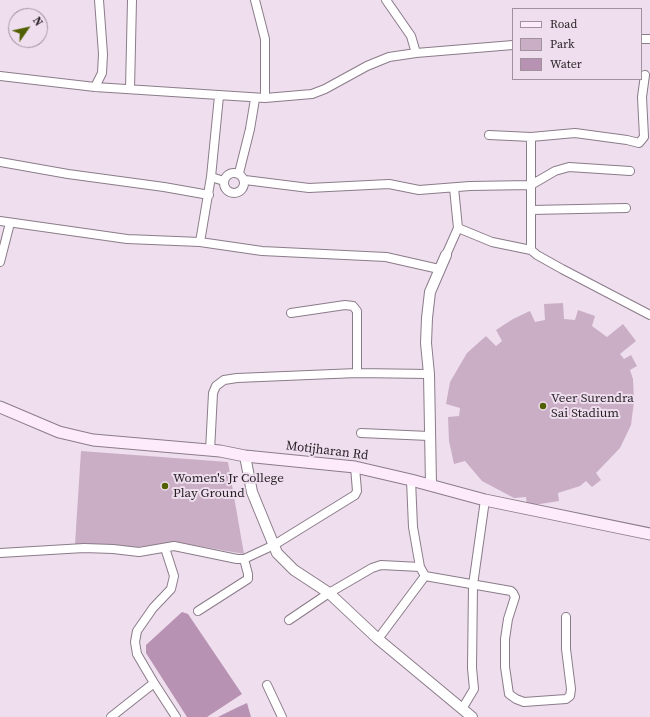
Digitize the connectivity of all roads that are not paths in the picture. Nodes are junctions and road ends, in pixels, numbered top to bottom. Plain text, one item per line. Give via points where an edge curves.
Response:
1 (99, 0) edge
2 (132, 0) edge
3 (256, 0) edge
4 (386, 0) edge
5 (512, 45) edge
6 (416, 52) junction
7 (645, 74) dead end
8 (0, 76) edge
9 (95, 87) junction
10 (130, 89) junction
11 (219, 96) junction
12 (265, 98) junction
13 (255, 99) junction
14 (490, 135) dead end
15 (531, 137) junction
16 (0, 162) edge
17 (630, 171) dead end
18 (239, 173) junction
19 (211, 177) junction
20 (245, 180) junction
21 (224, 181) junction
22 (531, 185) junction
23 (454, 188) junction
24 (209, 196) junction
25 (626, 208) dead end
26 (531, 210) junction
27 (0, 221) edge
28 (10, 222) junction
29 (458, 228) junction
30 (200, 242) junction
31 (530, 250) junction
32 (446, 254) joint
33 (0, 262) edge
34 (439, 269) junction
35 (291, 313) dead end
36 (650, 315) edge
37 (357, 373) junction
38 (429, 374) junction
39 (0, 407) edge
40 (361, 433) dead end
41 (429, 436) junction
42 (210, 451) junction
43 (245, 456) junction
44 (355, 467) junction
45 (411, 480) junction
46 (431, 485) junction
47 (485, 500) junction
48 (650, 534) edge
49 (274, 545) junction
50 (165, 548) junction
51 (0, 553) edge
52 (244, 559) junction
53 (420, 567) junction
54 (425, 576) junction
55 (473, 585) junction
56 (329, 594) junction
57 (198, 611) dead end
58 (566, 617) dead end
59 (289, 620) dead end
60 (378, 638) junction
61 (154, 683) junction
62 (267, 685) dead end
63 (467, 715) edge
64 (111, 717) edge
65 (176, 717) edge
66 (282, 717) edge

1 - 9 street via 103,54 102,73
2 - 10 street
3 - 12 street via 265,39
4 - 6 street via 411,36
5 - 6 street
6 - 12 street via 389,57 312,94
7 - 15 street via 642,97 644,137 639,143 575,133
8 - 9 street
9 - 10 street
10 - 11 street
11 - 13 street
11 - 19 street
12 - 13 street
13 - 18 street
14 - 15 street
15 - 22 street
16 - 24 street
17 - 22 street via 569,167 555,171
18 - 20 street
18 - 21 street via 229,173
19 - 21 street
19 - 24 street
20 - 21 street via 245,186 238,193 227,191
20 - 23 street via 309,188 383,184 419,190
22 - 23 street
22 - 26 street
23 - 29 street
24 - 30 street
25 - 26 street
26 - 31 street
27 - 28 street
28 - 30 street via 127,239
28 - 33 street
29 - 31 street via 492,242
29 - 32 street
30 - 34 street via 262,251 386,257
31 - 36 street
32 - 34 street
34 - 38 street via 430,292 427,318
35 - 37 street via 353,306 357,311
37 - 38 street
37 - 42 street via 224,380 216,386 213,393
38 - 41 street
39 - 42 main road, Motijharan Rd via 59,432 92,440
40 - 41 street
41 - 46 street
42 - 43 main road, Motijharan Rd
43 - 44 main road, Motijharan Rd
43 - 49 street via 252,492
44 - 45 main road, Motijharan Rd
44 - 49 street via 355,495
45 - 46 main road, Motijharan Rd
45 - 53 street via 413,527
46 - 47 main road, Motijharan Rd
47 - 48 main road, Motijharan Rd
47 - 55 street
49 - 52 street
49 - 56 street via 277,553 294,570
50 - 51 street via 139,552 84,548
50 - 52 street via 174,546
50 - 61 street via 174,576 171,589 153,608 137,631 135,642 137,654
52 - 57 street via 248,578
53 - 54 street
53 - 56 street via 381,565
54 - 55 street
54 - 60 street
55 - 58 street via 511,591 515,597 505,639 505,667 509,694 524,702 566,699 570,696
55 - 63 street via 474,689
56 - 59 street
56 - 60 street
60 - 63 street
61 - 64 street
61 - 65 street
62 - 66 street

